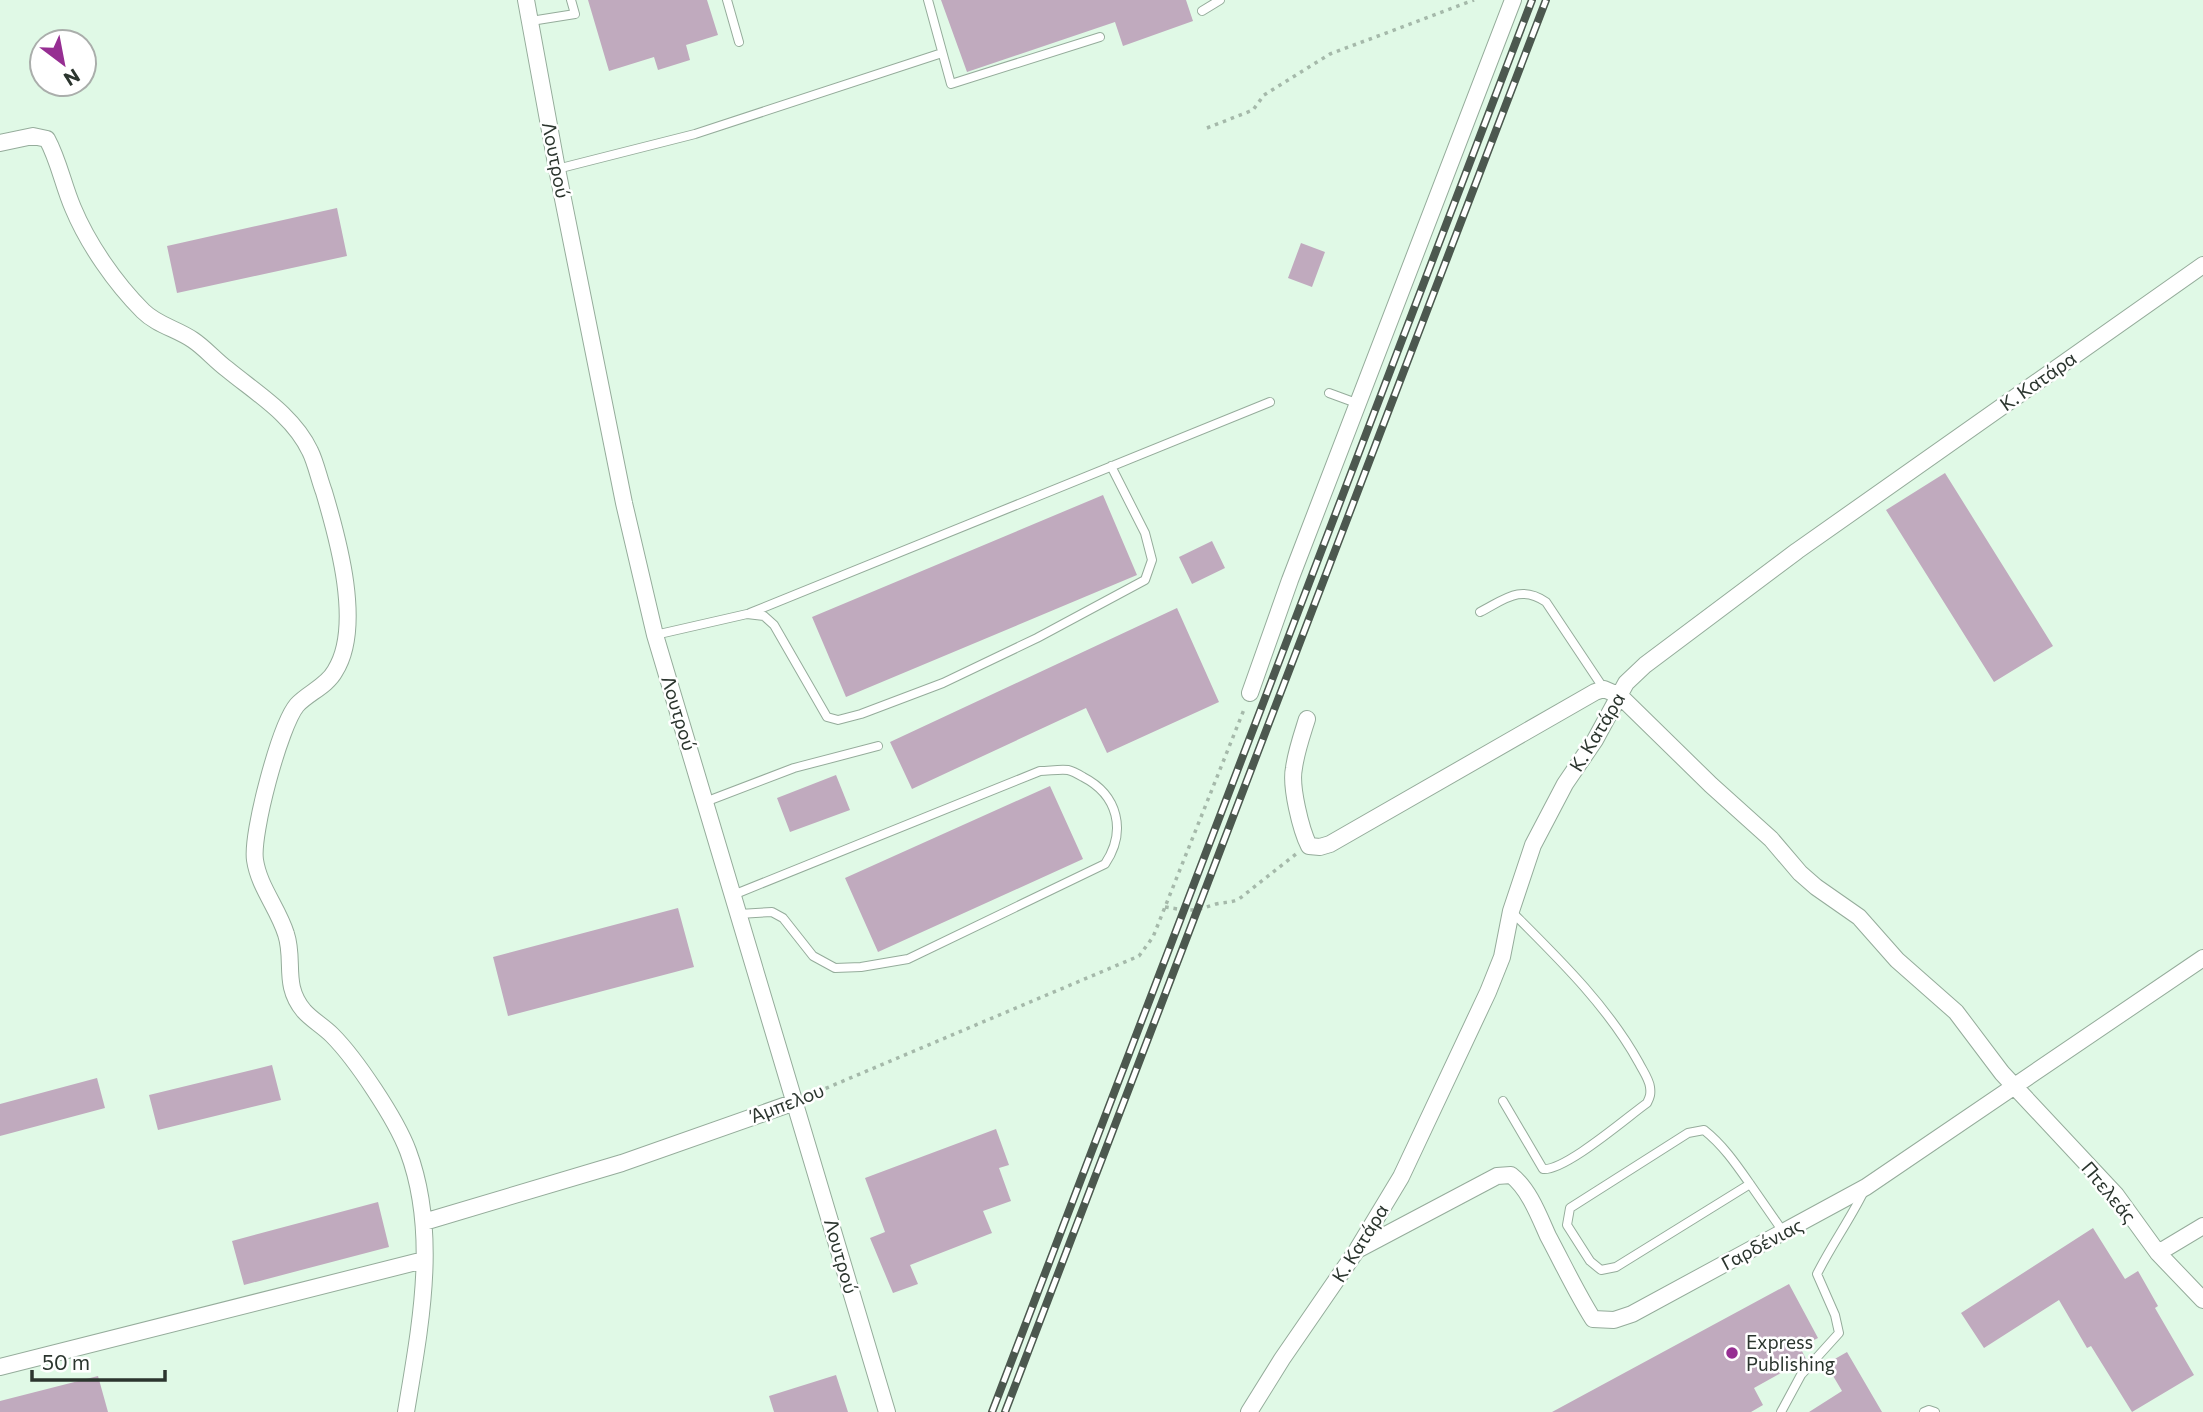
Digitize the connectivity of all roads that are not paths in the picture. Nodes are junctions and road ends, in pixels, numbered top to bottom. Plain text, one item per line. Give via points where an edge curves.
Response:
1 (526, 0) edge
2 (571, 0) edge
3 (727, 0) edge
4 (929, 0) edge
5 (1220, 0) edge
6 (1513, 0) edge
7 (1202, 11) dead end
8 (530, 21) junction
9 (1100, 37) dead end
10 (738, 42) dead end
11 (942, 53) junction
12 (0, 144) edge
13 (557, 169) junction
14 (2203, 265) edge
15 (1329, 393) dead end
16 (1270, 402) dead end
17 (1359, 404) junction
18 (1111, 466) junction
19 (1480, 612) dead end
20 (747, 614) junction
21 (656, 635) junction
22 (1612, 692) junction
23 (1250, 693) road end
24 (1307, 719) dead end
25 (878, 746) dead end
26 (705, 802) junction
27 (733, 895) junction
28 (1511, 911) junction
29 (739, 914) junction
30 (2203, 958) edge
31 (2013, 1086) junction
32 (795, 1101) junction
33 (1503, 1101) dead end
34 (1750, 1184) junction
35 (1866, 1187) junction
36 (424, 1222) junction
37 (2203, 1226) edge
38 (1784, 1233) junction
39 (1357, 1250) junction
40 (2158, 1253) junction
41 (424, 1260) junction
42 (2203, 1300) edge
43 (0, 1367) edge
44 (406, 1412) edge
45 (887, 1412) edge
46 (1249, 1412) edge
47 (1781, 1412) edge
48 (1924, 1412) edge
49 (1935, 1412) edge

1 - 8 street, Λουτρού
2 - 8 lane via 575,14
3 - 10 lane
4 - 11 lane
5 - 7 lane
6 - 17 street
8 - 13 street, Λουτρού
9 - 11 lane via 951,84
11 - 13 lane via 695,134
12 - 36 street via 33,136 47,139 73,209 126,292 146,314 192,340 285,416 311,453 347,588 346,639 335,671 296,706 285,732 255,832 254,858 288,937 290,984 295,996 358,1066 401,1134 417,1178
13 - 21 street, Λουτρού via 624,503
14 - 22 street, Κ. Κατάρα via 1797,551
15 - 17 lane
16 - 18 lane
17 - 23 street
18 - 20 lane
18 - 20 lane via 1145,533 1152,560 1145,580 932,688 861,714 838,720 827,717 774,625 764,617
19 - 22 lane via 1519,592 1534,594 1546,603
20 - 21 lane
21 - 26 street, Λουτρού
22 - 24 street via 1530,728 1320,847 1309,846 1299,818 1293,771
22 - 28 street, Κ. Κατάρα via 1533,845
22 - 31 street, Πτελεάς via 1772,839 1800,873 1859,917 1897,960 1956,1012
25 - 26 lane via 794,768
26 - 27 street, Λουτρού
27 - 29 street, Λουτρού
27 - 29 lane via 1040,771 1069,770 1103,789 1114,809 1118,829 1114,850 1105,864 908,959 835,968 813,956 783,918 772,912
28 - 33 lane via 1604,1011 1633,1053 1651,1094 1647,1103 1551,1170 1543,1169
28 - 39 street, Κ. Κατάρα via 1502,957 1476,1020 1401,1177
29 - 32 street, Λουτρού
30 - 31 street, Γαρδένιας
31 - 35 street, Γαρδένιας
31 - 40 street, Πτελεάς via 2116,1195
32 - 36 street, Άμπελου via 622,1163
32 - 45 street, Λουτρού
34 - 34 lane via 1719,1141 1704,1130 1688,1133 1570,1208 1567,1225 1590,1261 1601,1270 1616,1267
34 - 38 lane
35 - 38 street, Γαρδένιας
35 - 47 lane via 1817,1274 1839,1333 1801,1376
36 - 41 street
37 - 40 street
38 - 39 street, Γαρδένιας via 1614,1320 1593,1319 1533,1206 1511,1175 1497,1176
39 - 46 street, Κ. Κατάρα
40 - 42 street, Πτελεάς
41 - 43 street
41 - 44 street
48 - 49 lane

